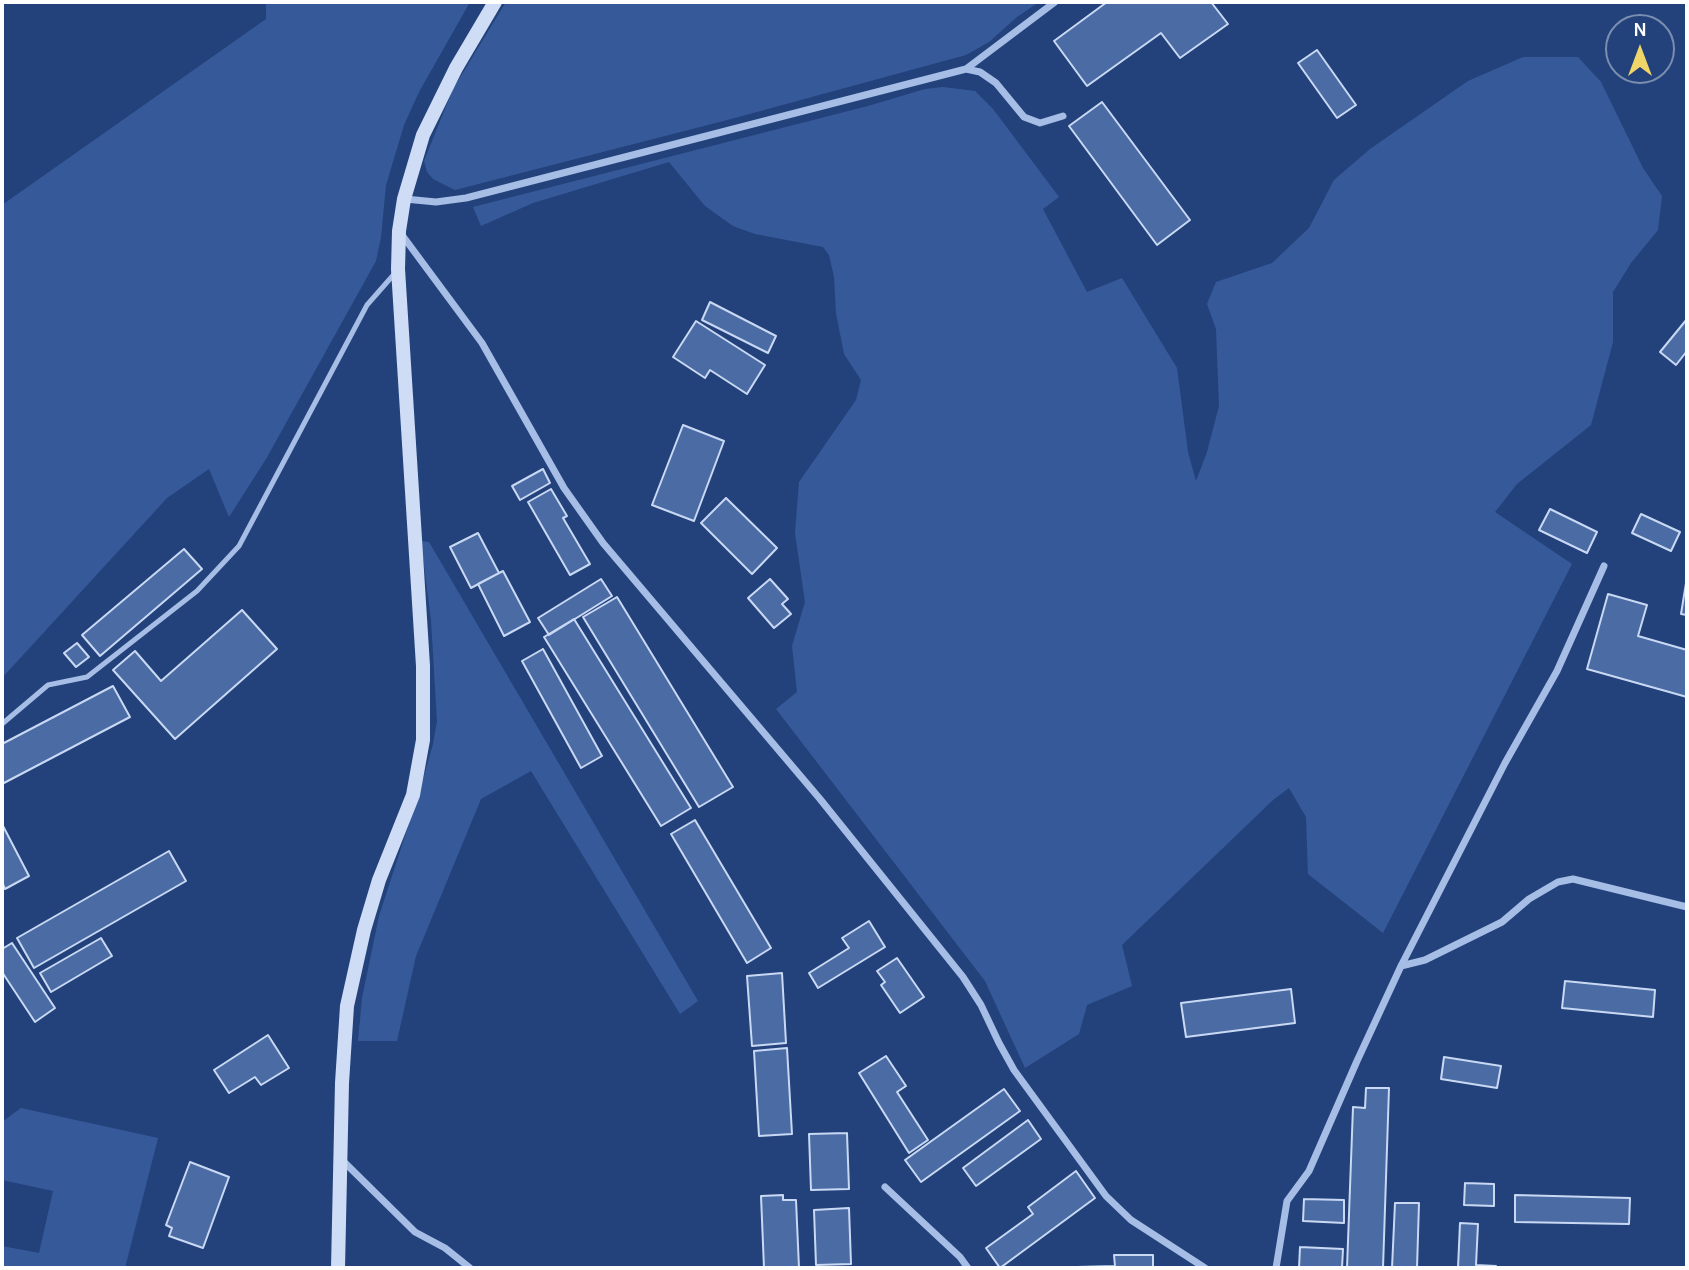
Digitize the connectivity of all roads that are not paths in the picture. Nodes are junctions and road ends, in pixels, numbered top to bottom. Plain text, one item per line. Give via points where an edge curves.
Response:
1 (495, 2) edge
2 (1055, 2) edge
3 (966, 69) junction
4 (1063, 116) dead end
5 (404, 199) junction
6 (399, 231) junction
7 (398, 269) junction
8 (1604, 566) dead end
9 (2, 724) edge
10 (1687, 907) edge
11 (1401, 965) junction
12 (340, 1158) junction
13 (886, 1187) dead end
14 (338, 1268) edge
15 (471, 1268) edge
16 (968, 1268) edge
17 (1205, 1268) edge
18 (1276, 1268) edge

1 - 5 street via 439,100
2 - 3 street
3 - 4 street via 996,83 1024,117 1040,123
3 - 5 street via 466,198 436,202
5 - 6 street
6 - 7 street
6 - 17 street via 482,343 564,488 603,543 820,799 963,977 1014,1070 1106,1196 1131,1220
7 - 9 lane via 367,304 239,546 197,591 86,677 48,685
7 - 12 street via 424,740 413,795 379,880 347,1006
8 - 11 street via 1557,671
10 - 11 street via 1573,879 1558,882 1502,922 1425,960
11 - 18 street via 1310,1171 1287,1201
12 - 14 street
12 - 15 street via 415,1232
13 - 16 street

